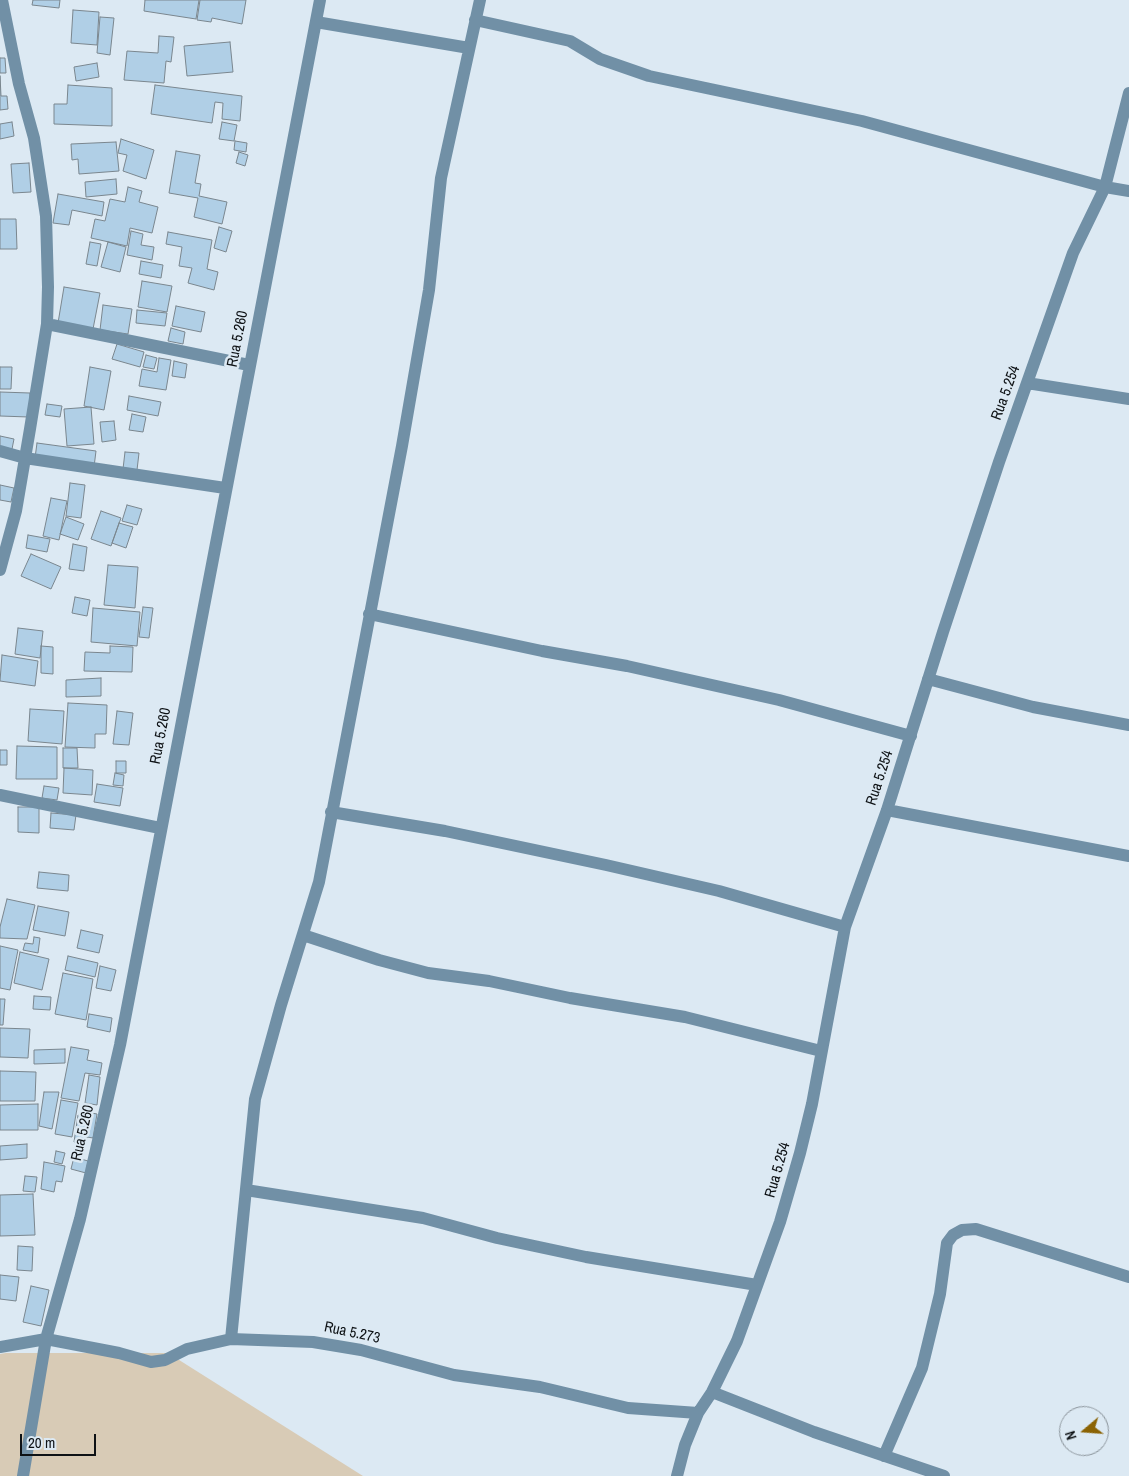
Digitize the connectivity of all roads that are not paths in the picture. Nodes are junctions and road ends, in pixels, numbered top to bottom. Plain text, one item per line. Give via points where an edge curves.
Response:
1 (2, 0) edge
2 (320, 0) edge
3 (480, 0) edge
4 (475, 20) junction
5 (316, 22) junction
6 (469, 48) junction
7 (1129, 93) edge
8 (1105, 187) junction
9 (1129, 191) edge
10 (47, 324) junction
11 (249, 365) junction
12 (1027, 383) junction
13 (1129, 399) edge
14 (0, 451) edge
15 (25, 458) junction
16 (225, 488) junction
17 (0, 570) edge
18 (369, 614) junction
19 (928, 679) junction
20 (1129, 726) edge
21 (911, 736) junction
22 (0, 795) edge
23 (887, 810) junction
24 (331, 812) junction
25 (160, 828) junction
26 (1129, 856) edge
27 (845, 927) junction
28 (303, 935) junction
29 (821, 1051) junction
30 (246, 1190) junction
31 (1129, 1277) edge
32 (757, 1285) junction
33 (46, 1339) junction
34 (231, 1339) junction
35 (0, 1347) edge
36 (712, 1392) junction
37 (698, 1414) junction
38 (884, 1456) junction
39 (23, 1476) edge
40 (677, 1476) edge
41 (944, 1476) edge

1 - 10 street via 34,138 46,216
2 - 5 street, Rua 5.260
3 - 4 street
4 - 6 street
4 - 8 street via 570,41 600,59 649,76 862,121
5 - 6 street
5 - 11 street, Rua 5.260
6 - 18 street via 441,178 429,290
7 - 8 street, Rua 5.254
8 - 9 street
8 - 12 street, Rua 5.254 via 1073,252
10 - 11 street
10 - 15 street
11 - 16 street, Rua 5.260
12 - 13 street
12 - 19 street, Rua 5.254
14 - 15 street
15 - 16 street
15 - 17 street via 16,511
16 - 25 street, Rua 5.260
18 - 21 street via 779,700
18 - 24 street
19 - 20 street via 1033,707
19 - 21 street, Rua 5.254
21 - 23 street, Rua 5.254
22 - 25 street
23 - 26 street
23 - 27 street, Rua 5.254
24 - 27 street via 606,865 719,891
24 - 28 street via 319,882
25 - 33 street, Rua 5.260 via 120,1045 80,1219
27 - 29 street, Rua 5.254
28 - 29 street via 428,972 686,1017
28 - 30 street via 255,1099
29 - 32 street, Rua 5.254 via 800,1153
30 - 32 street via 423,1218 497,1238 586,1256
30 - 34 street
31 - 38 street via 976,1230 962,1230 953,1235 947,1243 940,1294 922,1368
32 - 36 street, Rua 5.254 via 737,1341
33 - 34 street, Rua 5.273 via 151,1362
33 - 35 street, Rua 5.273
33 - 39 street, Rua 5.260
34 - 37 street, Rua 5.273 via 313,1342 361,1350 454,1375 540,1387 628,1408
36 - 37 street, Rua 5.254
36 - 38 street
37 - 40 street, Rua 5.254
38 - 41 street

